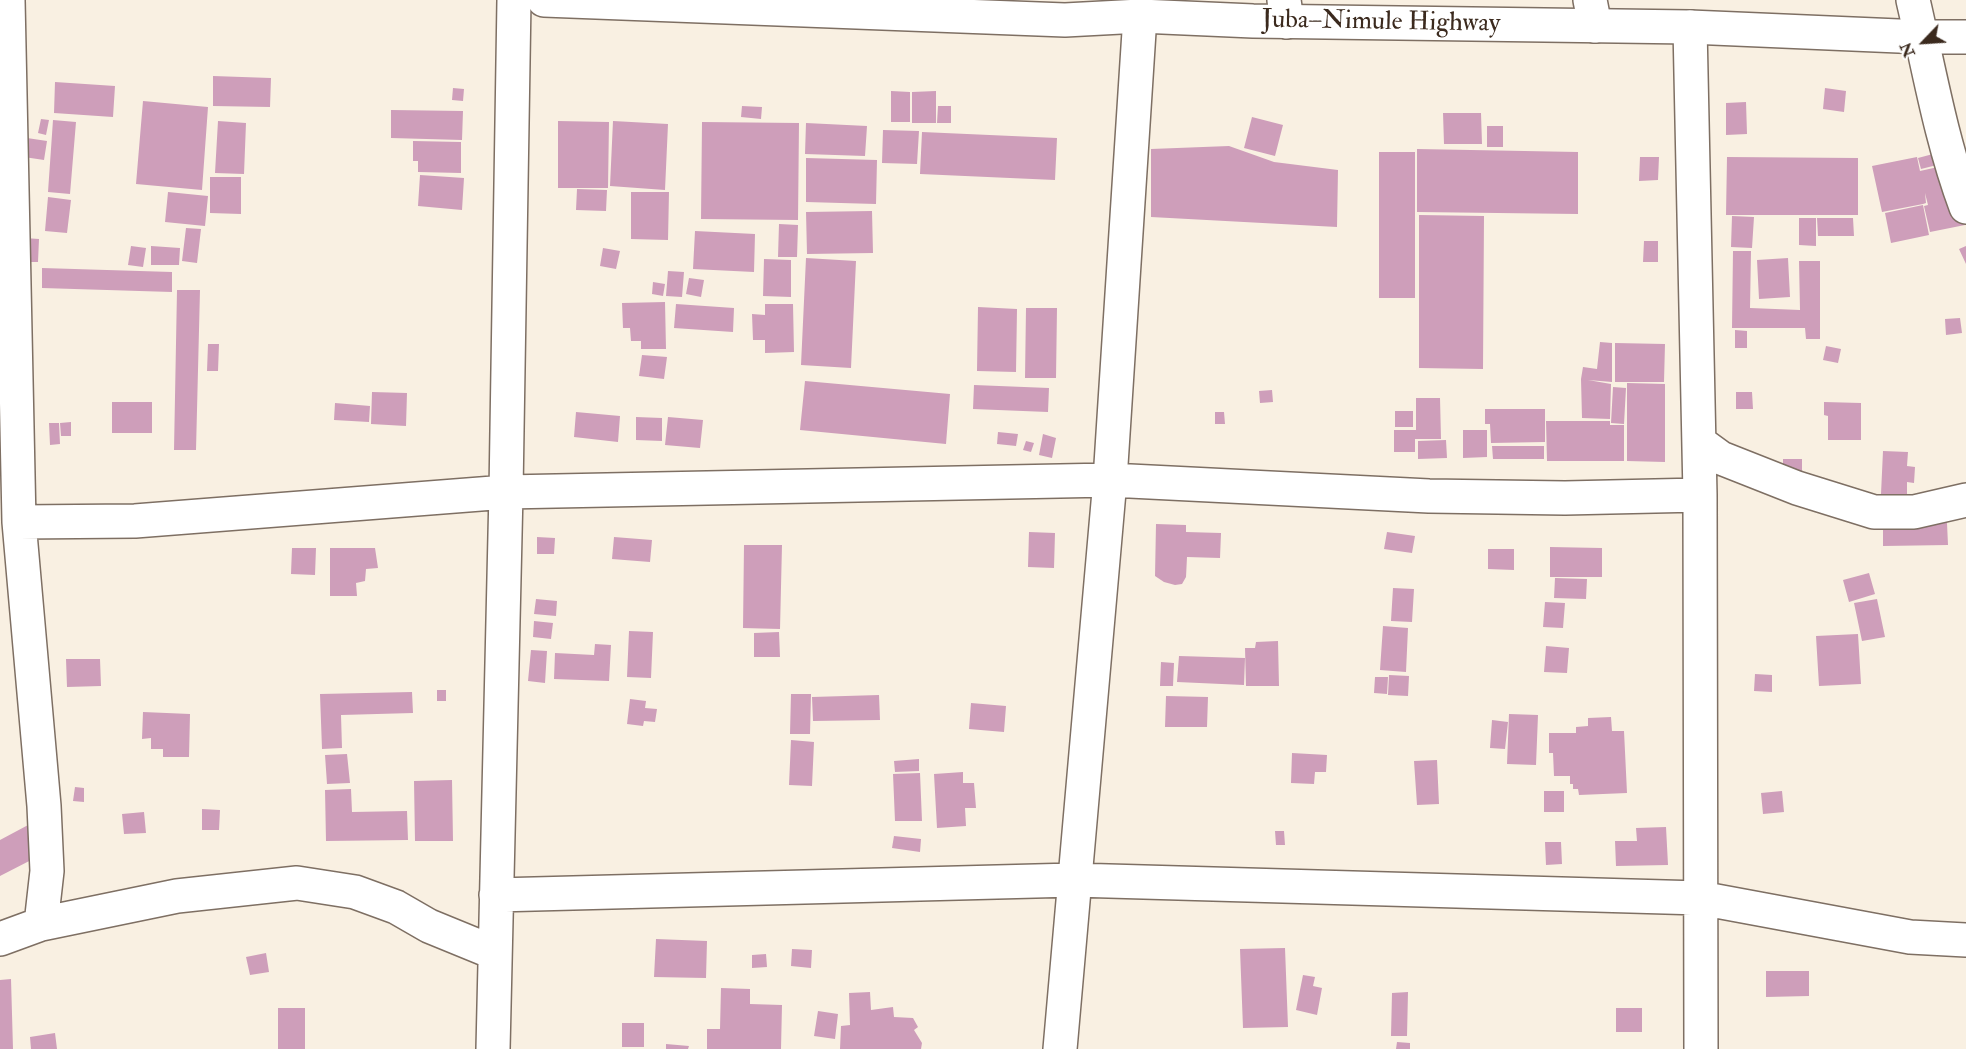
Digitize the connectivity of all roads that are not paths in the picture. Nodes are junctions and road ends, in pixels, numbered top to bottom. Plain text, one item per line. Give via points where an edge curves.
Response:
1 (8, 0) edge
2 (514, 0) edge
3 (544, 0) edge
4 (1913, 0) edge
5 (750, 4) edge
6 (1286, 11) edge
7 (1593, 13) edge
8 (1140, 16) junction
9 (1690, 27) junction
10 (1922, 37) junction
11 (1966, 37) edge
12 (1966, 207) edge
13 (1699, 442) junction
14 (1110, 480) junction
15 (506, 492) junction
16 (1700, 495) junction
17 (1966, 500) edge
18 (19, 522) junction
19 (1074, 880) junction
20 (496, 895) junction
21 (1700, 898) junction
22 (41, 924) junction
23 (0, 939) edge
24 (1966, 940) edge
25 (495, 953) junction
26 (493, 1049) edge
27 (1060, 1049) edge
28 (1701, 1049) edge

1 - 18 street
2 - 15 street
3 - 5 street, Juba–Nimule Highway
4 - 10 street
5 - 8 street, Juba–Nimule Highway via 1065,20
6 - 7 street, Juba–Nimule Highway via 1436,22
6 - 8 street, Juba–Nimule Highway
7 - 9 street, Juba–Nimule Highway
8 - 14 street
9 - 10 street, Juba–Nimule Highway
9 - 13 street
10 - 11 street, Juba–Nimule Highway
10 - 12 street via 1935,100
13 - 16 street
13 - 17 street via 1721,458 1874,512 1914,512
14 - 15 street
14 - 16 street via 1429,496
14 - 19 street
15 - 18 street via 135,521
15 - 20 street
16 - 21 street
18 - 22 street via 44,806 46,871
19 - 20 street
19 - 21 street
19 - 27 street
20 - 25 street
21 - 24 street via 1910,937
21 - 28 street
22 - 23 street
22 - 25 street via 177,896 297,883 355,892
25 - 26 street

